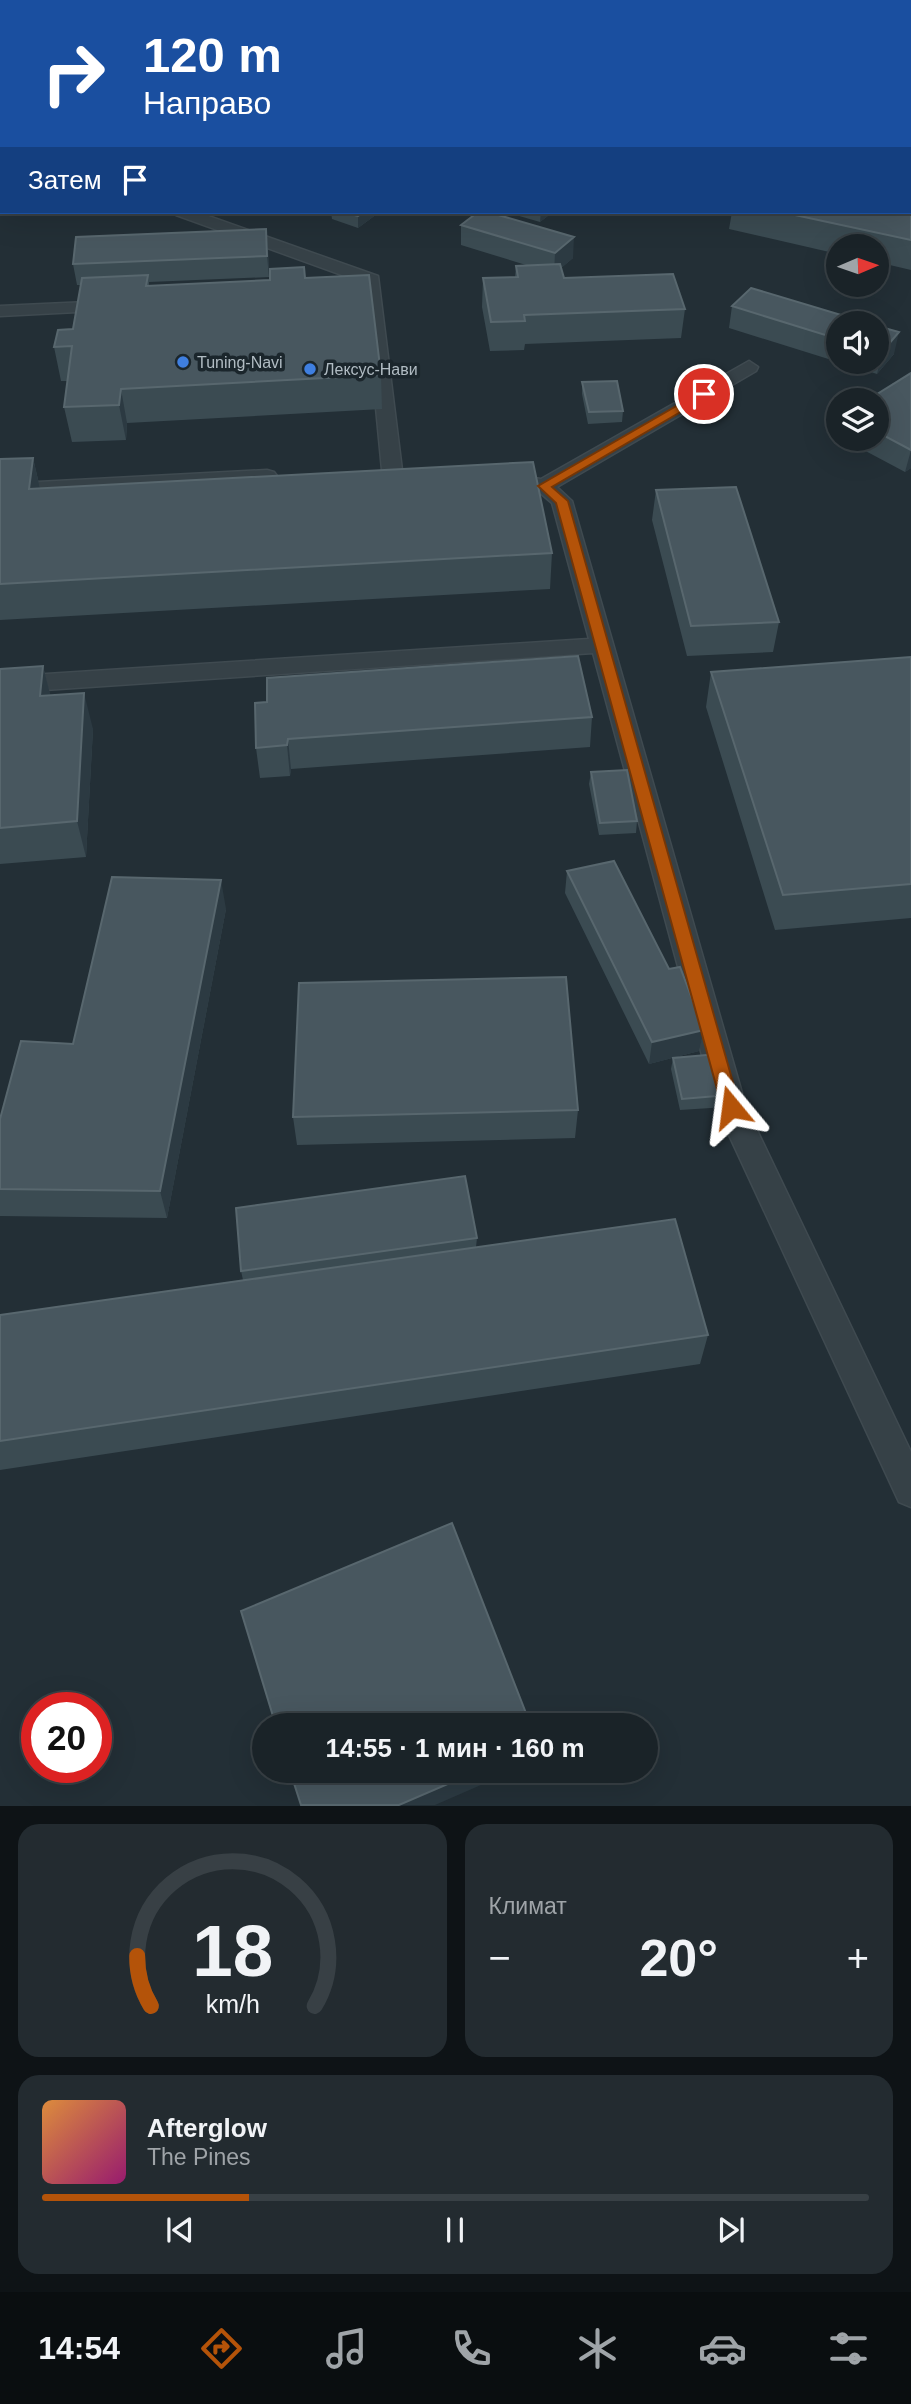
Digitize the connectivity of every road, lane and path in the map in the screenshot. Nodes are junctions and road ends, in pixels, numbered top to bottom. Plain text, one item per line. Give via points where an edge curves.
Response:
1 (188, 214) edge
2 (124, 306) edge
3 (0, 311) edge
4 (749, 367) dead end
5 (392, 470) junction
6 (365, 471) edge
7 (419, 472) edge
8 (284, 475) edge
9 (487, 478) edge
10 (544, 486) junction
11 (0, 489) edge
12 (602, 645) junction
13 (0, 685) edge
14 (911, 1490) edge

1 - 5 lane via 372,280 366,295
2 - 3 lane
4 - 10 lane
5 - 6 lane
5 - 7 lane
8 - 11 lane
9 - 10 lane
10 - 12 lane via 562,501
12 - 13 lane
12 - 14 lane via 731,1107

